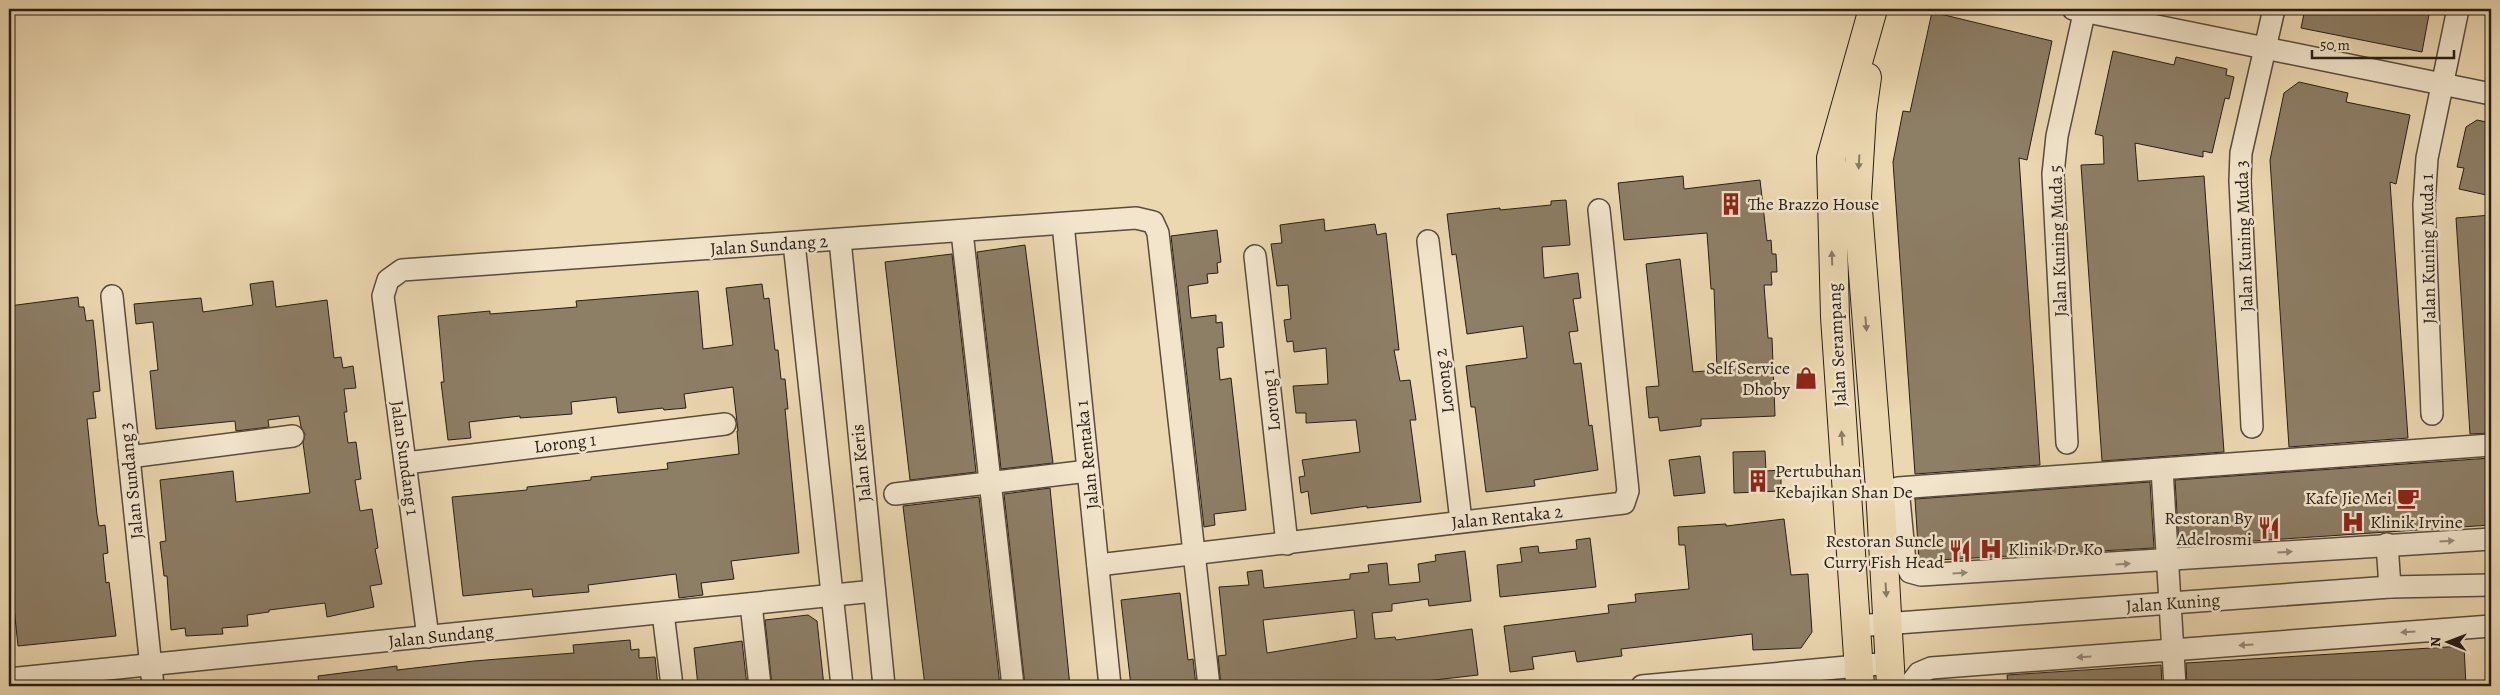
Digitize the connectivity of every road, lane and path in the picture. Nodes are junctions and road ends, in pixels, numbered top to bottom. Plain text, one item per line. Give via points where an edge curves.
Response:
1 (1875, 9) edge
2 (2274, 9) edge
3 (2458, 9) edge
4 (2081, 10) edge
5 (2266, 48) junction
6 (2442, 84) junction
7 (2491, 94) edge
8 (1599, 210) dead end
9 (1063, 224) junction
10 (962, 232) junction
11 (840, 240) junction
12 (1428, 241) dead end
13 (794, 243) junction
14 (1255, 256) dead end
15 (388, 280) joint
16 (112, 296) dead end
17 (2432, 414) dead end
18 (725, 424) dead end
19 (2252, 427) dead end
20 (293, 436) dead end
21 (2068, 443) dead end
22 (2491, 445) edge
23 (129, 457) junction
24 (406, 463) junction
25 (2162, 469) junction
26 (1088, 471) junction
27 (991, 484) junction
28 (895, 494) dead end
29 (1461, 521) junction
30 (2491, 539) edge
31 (1287, 544) junction
32 (2387, 544) junction
33 (1193, 555) junction
34 (2168, 561) junction
35 (1098, 565) junction
36 (2491, 585) edge
37 (2390, 587) junction
38 (874, 591) junction
39 (833, 595) junction
40 (2170, 603) junction
41 (751, 604) junction
42 (663, 613) junction
43 (1888, 623) junction
44 (1856, 626) junction
45 (2491, 626) edge
46 (428, 637) junction
47 (2173, 650) junction
48 (1891, 674) edge
49 (152, 676) edge
50 (1859, 676) edge
51 (9, 679) edge
52 (1757, 681) edge
53 (672, 686) edge
54 (760, 686) edge
55 (842, 686) edge
56 (884, 686) edge
57 (1013, 686) edge
58 (1110, 686) edge
59 (1209, 686) edge
60 (1652, 686) edge
61 (1909, 686) edge
62 (2175, 686) edge

1 -> 43 main road, Jalan Serampang via 1862,113 1857,197
44 -> 1 main road, Jalan Serampang via 1835,317 1831,158
2 - 5 street, Jalan Kuning Muda 3
3 - 6 street, Jalan Kuning Muda 1
4 - 5 street
4 - 21 street, Jalan Kuning Muda 5 via 2053,174
5 - 6 street
5 - 19 street, Jalan Kuning Muda 3 via 2241,153
6 - 7 street
6 - 17 street, Jalan Kuning Muda 1 via 2427,158 2424,205
8 - 29 street, Jalan Rentaka 2 via 1628,491 1624,503
9 - 10 street, Jalan Sundang 2
9 - 26 street, Jalan Rentaka 1
9 - 33 street, Jalan Sundang 2 via 1136,218 1153,222 1158,233
10 - 11 street, Jalan Sundang 2
10 - 27 street
11 - 13 street, Jalan Sundang 2
11 - 38 street, Jalan Keris
12 - 29 street, Lorong 2
13 - 15 street, Jalan Sundang 2 via 402,270
13 - 39 street
14 - 31 street, Lorong 1
15 - 24 street, Jalan Sundang 1 via 383,296
16 - 23 street, Jalan Sundang 3
18 - 24 street, Lorong 1
20 - 23 street
22 - 25 street
23 - 49 street, Jalan Sundang 3
24 - 46 street, Jalan Sundang 1
25 - 34 street
25 -> 34 street via 1898,488 1905,562 1910,572 1921,575
26 - 27 street
26 - 35 street, Jalan Rentaka 1
27 - 28 street
27 - 57 street
29 - 31 street, Jalan Rentaka 2
32 -> 30 street
31 - 33 street, Jalan Rentaka 2
34 -> 32 street
32 - 37 street
33 - 35 street, Jalan Rentaka 2
33 - 59 street
34 - 40 street
35 - 58 street, Jalan Rentaka 1
36 - 37 street, Jalan Kuning
37 - 40 street, Jalan Kuning
38 - 39 street, Jalan Sundang
38 - 56 street, Jalan Keris
39 - 41 street, Jalan Sundang
39 - 55 street
40 - 43 street, Jalan Kuning
40 - 47 street
41 - 42 street, Jalan Sundang
41 - 54 street
42 - 46 street, Jalan Sundang
42 - 53 street
43 - 44 street, Jalan Kuning
43 - 48 main road, Jalan Serampang
44 - 50 main road, Jalan Serampang
45 -> 47 street
46 - 49 street, Jalan Sundang
47 -> 61 street via 1931,668 1919,673
47 - 62 street
48 - 50 street
49 - 51 street, Jalan Sundang
50 - 52 street
52 - 60 street

